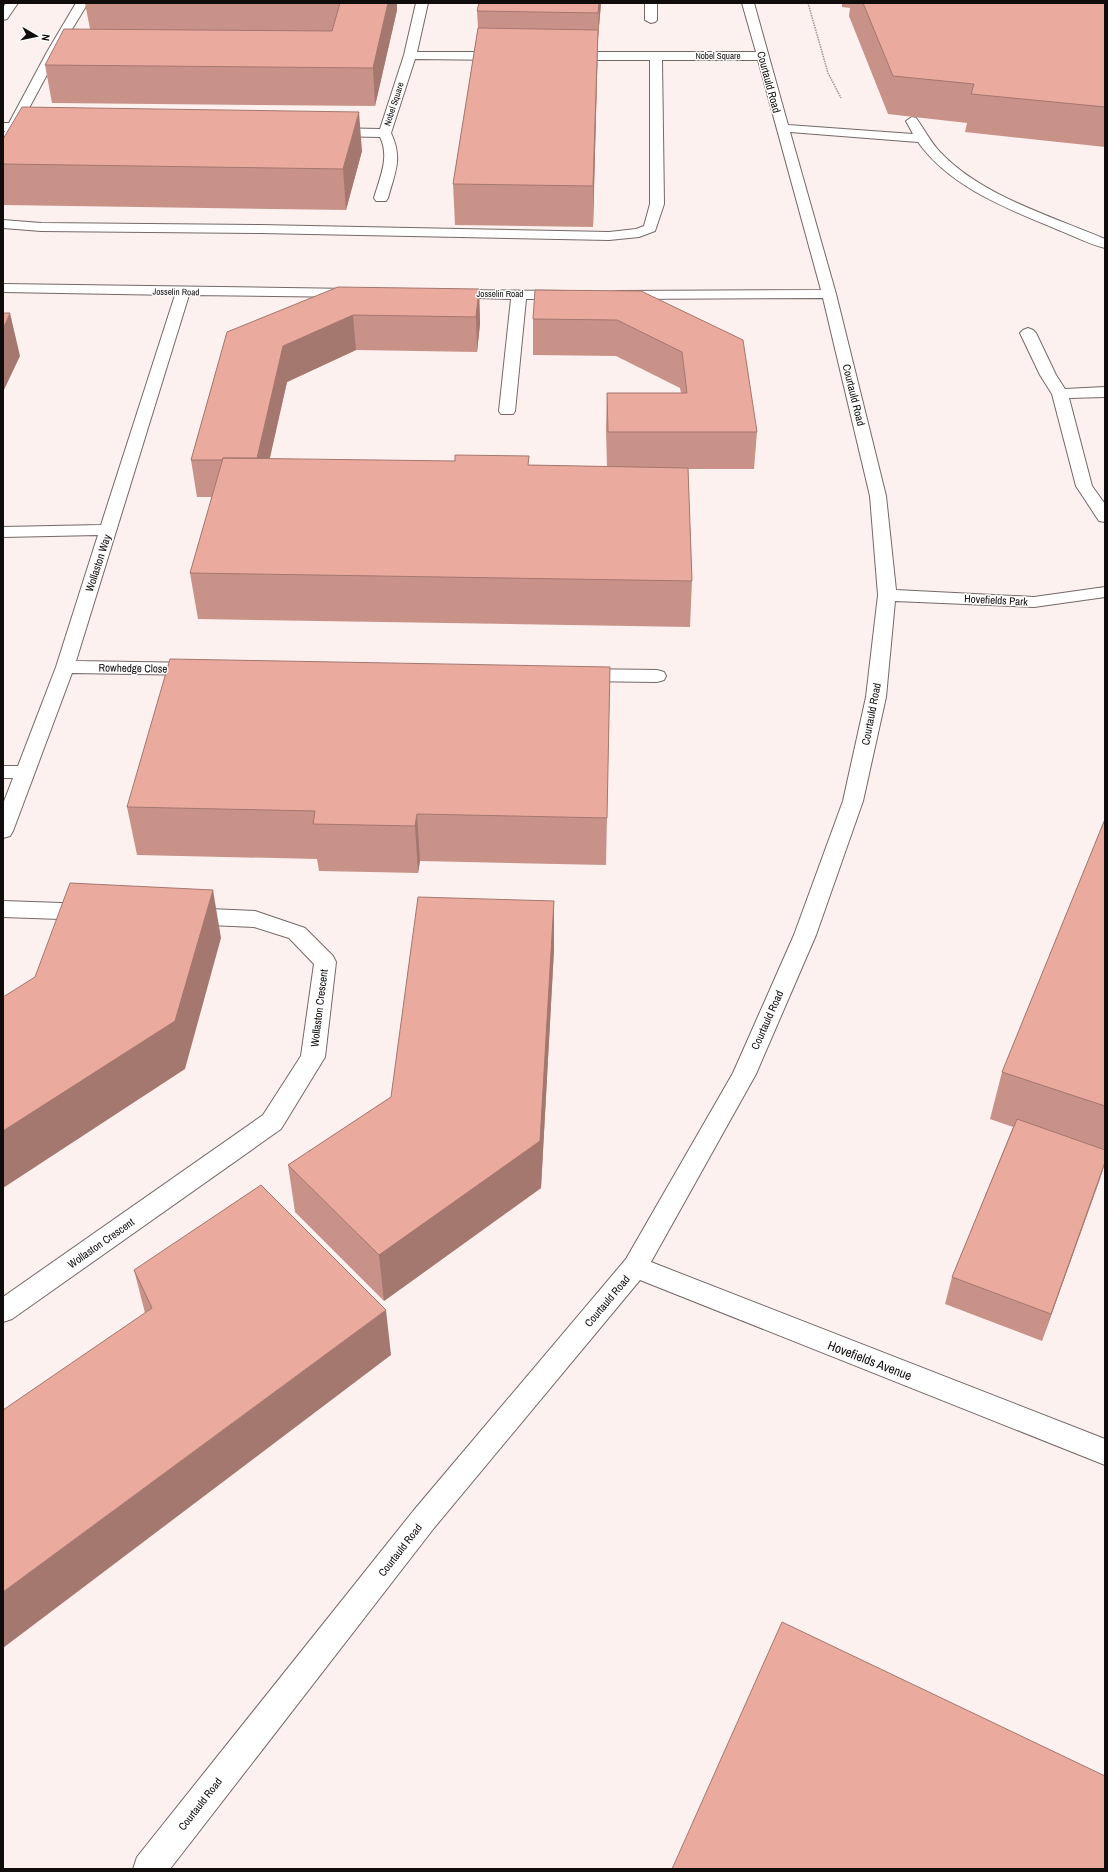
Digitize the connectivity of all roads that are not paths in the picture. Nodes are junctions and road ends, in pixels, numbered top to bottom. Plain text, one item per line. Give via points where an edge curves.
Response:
1 (12, 3) edge
2 (82, 3) edge
3 (422, 3) edge
4 (651, 3) edge
5 (748, 3) edge
6 (3, 17) edge
7 (651, 20) dead end
8 (53, 52) junction
9 (69, 52) edge
10 (410, 55) junction
11 (513, 56) edge
12 (561, 56) edge
13 (656, 56) junction
14 (762, 56) junction
15 (912, 120) edge
16 (8, 127) edge
17 (52, 127) edge
18 (782, 128) junction
19 (322, 132) edge
20 (385, 133) junction
21 (921, 138) junction
22 (3, 146) edge
23 (381, 198) dead end
24 (3, 224) edge
25 (1105, 244) edge
26 (3, 288) edge
27 (183, 292) junction
28 (363, 293) edge
29 (433, 294) edge
30 (829, 294) junction
31 (519, 295) junction
32 (574, 295) edge
33 (606, 295) edge
34 (1028, 333) dead end
35 (1105, 392) edge
36 (1060, 394) junction
37 (507, 411) dead end
38 (1105, 518) edge
39 (109, 530) junction
40 (3, 532) edge
41 (1105, 592) edge
42 (887, 594) junction
43 (65, 667) junction
44 (215, 670) edge
45 (562, 675) edge
46 (657, 676) dead end
47 (3, 772) edge
48 (25, 772) junction
49 (3, 831) edge
50 (3, 909) edge
51 (113, 913) edge
52 (168, 916) edge
53 (635, 1267) junction
54 (3, 1311) edge
55 (1105, 1452) edge
56 (149, 1869) edge

1 - 6 street
2 - 8 street
3 - 10 street, Nobel Square
4 - 7 street
5 - 14 street, Courtauld Road
8 - 9 street
8 - 16 street
10 - 11 street
10 - 20 street, Nobel Square
12 - 13 street, Nobel Square
13 - 14 street, Nobel Square
13 - 24 street via 657,204 650,228 638,233 602,236 41,227
14 - 18 street, Courtauld Road
15 - 21 street
16 - 17 street
16 - 22 street
18 - 21 street
18 - 30 street, Courtauld Road
19 - 20 street, Nobel Square
20 - 23 street via 391,146 392,158
21 - 25 street via 946,166 970,182 1000,198
26 - 27 street, Josselin Road
27 - 28 street, Josselin Road
27 - 39 street, Wollaston Way
29 - 31 street, Josselin Road
30 - 33 street
30 - 42 street, Courtauld Road via 878,496
31 - 32 street, Josselin Road
31 - 37 street
34 - 36 street
35 - 36 street
36 - 38 street via 1084,486
39 - 40 street
39 - 43 street, Wollaston Way
41 - 42 street, Hovefields Park via 1034,602
42 - 53 street, Courtauld Road via 876,696 853,801 805,934 744,1074
43 - 44 street, Rowhedge Close
43 - 48 street, Wollaston Way
45 - 46 street
47 - 48 street
48 - 49 street, Wollaston Way
50 - 51 street
52 - 54 street, Wollaston Crescent via 255,919 297,933 325,962 313,1057 272,1122
53 - 55 street, Hovefields Avenue
53 - 56 street, Courtauld Road via 424,1519

